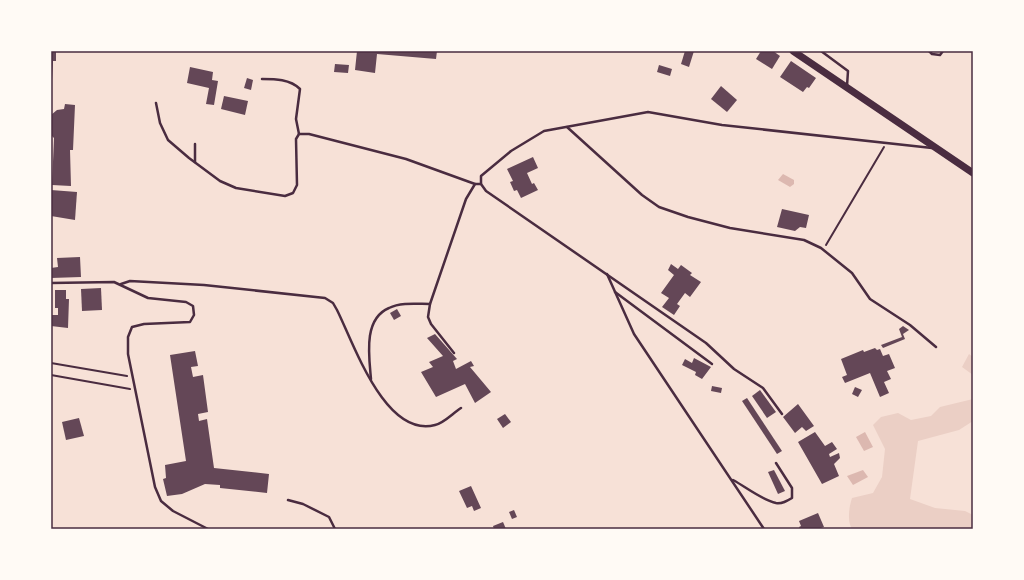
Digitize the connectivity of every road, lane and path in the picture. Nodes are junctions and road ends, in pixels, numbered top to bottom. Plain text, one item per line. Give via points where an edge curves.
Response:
1 (793, 51) edge
2 (821, 51) edge
3 (929, 51) edge
4 (943, 51) edge
5 (262, 79) dead end
6 (847, 86) junction
7 (156, 103) dead end
8 (566, 127) junction
9 (299, 134) junction
10 (887, 143) junction
11 (195, 144) dead end
12 (936, 148) junction
13 (195, 162) junction
14 (973, 173) edge
15 (475, 184) junction
16 (481, 184) junction
17 (824, 250) junction
18 (606, 274) junction
19 (51, 284) edge
20 (121, 284) junction
21 (614, 292) junction
22 (430, 304) junction
23 (936, 347) dead end
24 (454, 353) dead end
25 (51, 363) edge
26 (712, 364) dead end
27 (51, 375) edge
28 (132, 377) junction
29 (371, 381) junction
30 (135, 390) junction
31 (461, 408) dead end
32 (782, 414) dead end
33 (776, 463) dead end
34 (732, 480) junction
35 (288, 500) dead end
36 (208, 529) edge
37 (335, 529) edge
38 (764, 529) edge

1 - 6 street
2 - 6 lane via 848,71
3 - 4 lane via 940,55
5 - 9 lane via 273,78 294,83 300,89 296,118
6 - 12 street
7 - 13 lane via 160,123 168,140
8 - 10 lane via 648,112 722,125
8 - 16 lane via 544,131 511,151 481,176
8 - 17 lane via 659,207 730,228 804,240
9 - 13 lane via 296,139 297,185 293,193 285,196 236,188 220,181
9 - 15 lane via 309,134 406,159
10 - 12 lane
10 - 17 path
11 - 13 lane
12 - 14 street
15 - 16 lane
15 - 22 lane via 466,199
16 - 18 lane via 486,191
17 - 23 lane via 852,273 870,299 910,325
18 - 21 lane
18 - 32 lane via 706,343 734,369 763,388
19 - 20 lane
20 - 28 lane via 148,298 186,302 193,306 194,315 190,322 132,327 128,337
20 - 29 lane via 130,281 204,285 325,298 333,303 337,310
21 - 26 lane
21 - 34 lane via 634,334
22 - 24 lane via 428,317 431,324
22 - 29 lane via 402,304 388,308 376,319 369,334
25 - 28 path
27 - 30 path
28 - 30 lane
29 - 31 lane via 392,411 418,426 436,425
30 - 36 lane via 155,487 161,501 173,511
33 - 34 lane via 792,488 792,498 784,502 769,500
34 - 38 lane
35 - 37 lane via 303,504 329,517

